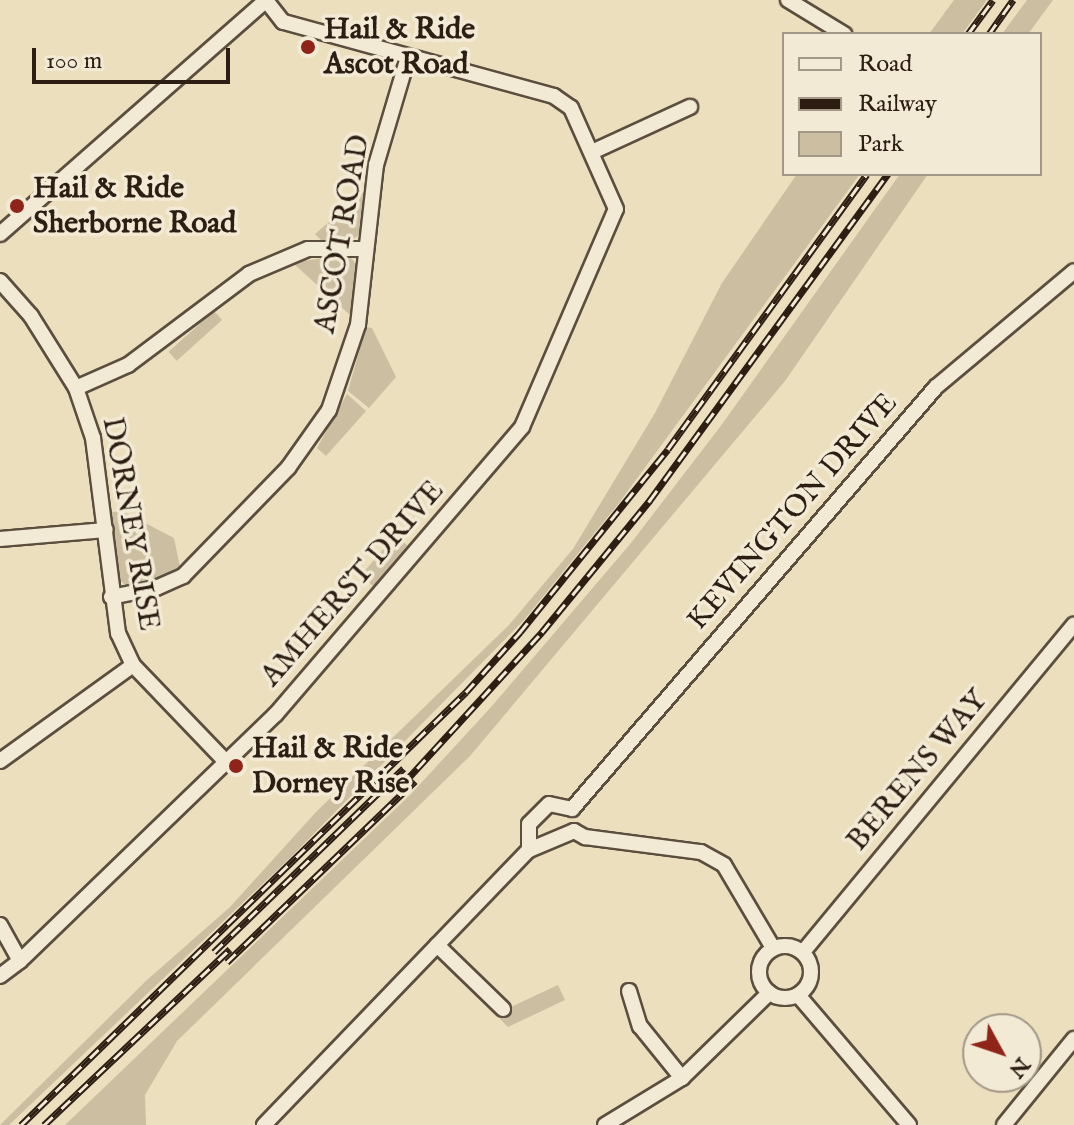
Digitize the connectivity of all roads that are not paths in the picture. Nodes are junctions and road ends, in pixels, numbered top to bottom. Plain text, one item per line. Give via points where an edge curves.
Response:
1 (266, 0) edge
2 (788, 0) edge
3 (841, 32) edge
4 (408, 57) junction
5 (690, 107) dead end
6 (592, 152) junction
7 (0, 234) edge
8 (365, 249) junction
9 (1074, 271) edge
10 (0, 281) edge
11 (76, 388) junction
12 (106, 530) junction
13 (0, 539) edge
14 (111, 597) junction
15 (1074, 624) edge
16 (133, 665) junction
17 (0, 760) edge
18 (226, 762) junction
19 (572, 809) junction
20 (574, 831) junction
21 (529, 850) junction
22 (0, 925) edge
23 (437, 945) junction
24 (773, 948) junction
25 (803, 952) junction
26 (20, 961) junction
27 (0, 976) edge
28 (629, 991) dead end
29 (769, 993) junction
30 (798, 995) junction
31 (503, 1009) dead end
32 (1074, 1039) edge
33 (682, 1078) junction
34 (264, 1125) edge
35 (605, 1125) edge
36 (909, 1125) edge
37 (1004, 1125) edge

1 - 4 street, AMHERST DRIVE via 283,22
1 - 7 street
2 - 3 street
4 - 6 street, AMHERST DRIVE via 554,96 571,108
4 - 8 street, ASCOT ROAD via 376,165
5 - 6 street
6 - 18 street, AMHERST DRIVE via 616,209 522,427 276,714
8 - 11 street via 308,249 249,274 128,365
8 - 14 street, ASCOT ROAD via 358,325 339,385 315,434 183,576
9 - 19 street, KEVINGTON DRIVE via 936,387
10 - 11 street, DORNEY RISE via 31,316
11 - 12 street, DORNEY RISE via 93,438
12 - 13 street
12 - 14 street, DORNEY RISE
14 - 16 street, DORNEY RISE via 118,633
15 - 25 street, BERENS WAY
16 - 17 street
16 - 18 street, DORNEY RISE
18 - 26 street, AMHERST DRIVE
19 - 20 street
19 - 21 street via 549,804 529,824
20 - 21 street
20 - 24 street via 585,837 701,852 724,865
21 - 23 street
22 - 26 street
23 - 31 street
23 - 34 street
24 - 25 street
24 - 29 street via 758,970
25 - 30 street via 811,974
26 - 27 street, AMHERST DRIVE
28 - 33 street via 640,1026
29 - 30 street via 783,999
29 - 33 street
30 - 36 street
32 - 37 street
33 - 35 street

